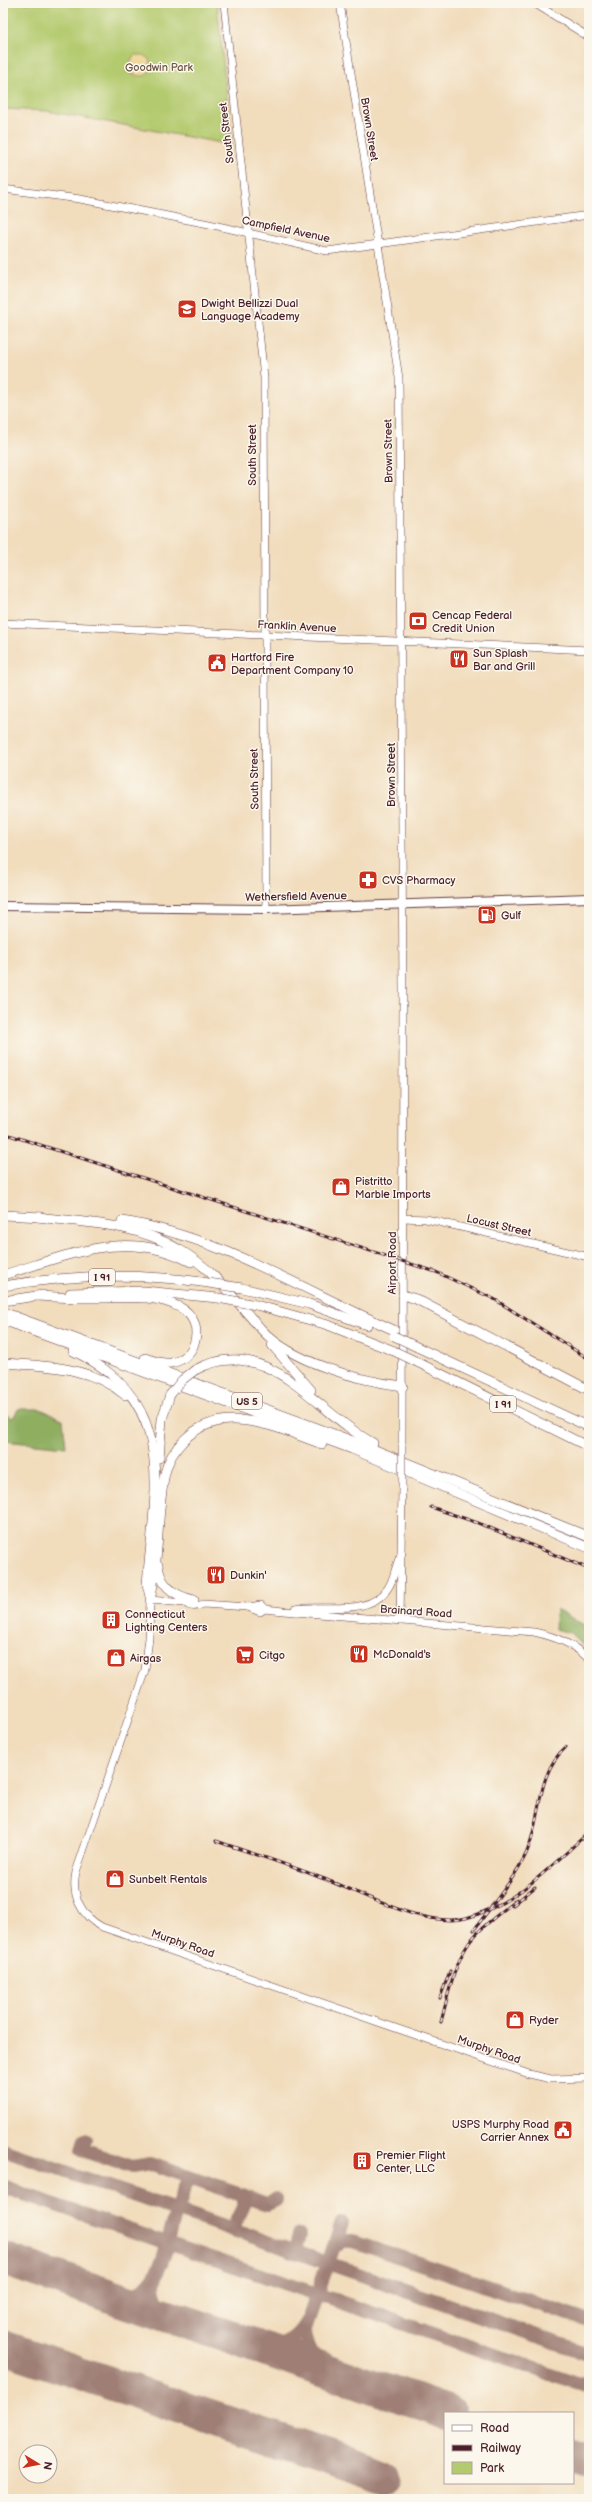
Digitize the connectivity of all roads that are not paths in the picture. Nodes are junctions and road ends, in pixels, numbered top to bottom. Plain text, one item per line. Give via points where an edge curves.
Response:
1 (224, 3) edge
2 (340, 3) edge
3 (534, 3) edge
4 (589, 37) edge
5 (3, 190) edge
6 (589, 215) edge
7 (248, 233) junction
8 (377, 245) junction
9 (3, 623) edge
10 (264, 635) junction
11 (400, 641) junction
12 (589, 650) edge
13 (589, 898) edge
14 (402, 904) junction
15 (3, 906) edge
16 (266, 909) junction
17 (3, 1215) edge
18 (37, 1216) junction
19 (404, 1218) junction
20 (589, 1257) edge
21 (3, 1275) edge
22 (3, 1286) edge
23 (403, 1295) junction
24 (38, 1296) junction
25 (234, 1297) junction
26 (3, 1301) edge
27 (3, 1312) edge
28 (3, 1320) edge
29 (32, 1327) junction
30 (262, 1331) junction
31 (394, 1333) junction
32 (3, 1363) edge
33 (403, 1386) junction
34 (589, 1390) edge
35 (321, 1404) junction
36 (140, 1410) junction
37 (589, 1427) edge
38 (589, 1447) edge
39 (387, 1463) junction
40 (459, 1483) junction
41 (155, 1489) junction
42 (589, 1537) edge
43 (589, 1548) edge
44 (158, 1552) junction
45 (402, 1554) junction
46 (150, 1600) junction
47 (190, 1602) junction
48 (284, 1611) junction
49 (400, 1621) junction
50 (589, 1659) edge
51 (589, 2078) edge

1 - 7 street, South Street
2 - 8 street, Brown Street
3 - 4 street
5 - 7 street, Campfield Avenue via 57,195
6 - 8 street, Campfield Avenue
7 - 8 street, Campfield Avenue via 327,251
7 - 10 street, South Street via 264,378
8 - 11 street, Brown Street via 399,378
9 - 10 street, Franklin Avenue
10 - 11 street, Franklin Avenue
10 - 16 street, South Street
11 - 12 street, Franklin Avenue
11 - 14 street, Brown Street
13 - 14 main road, Wethersfield Avenue
14 - 16 main road, Wethersfield Avenue
14 - 19 street, Airport Road
15 - 16 main road, Wethersfield Avenue
17 - 18 highway
18 - 25 highway via 108,1224 153,1236 200,1263 218,1278
18 - 31 highway via 115,1220 184,1236 229,1253
19 - 20 street, Locust Street via 426,1219
19 - 23 street, Airport Road
21 - 25 highway via 94,1248 135,1245 160,1250 184,1259 204,1270
22 - 31 highway, I 91, bridge via 105,1277 202,1282 242,1288 309,1304
23 - 33 street, Airport Road
23 - 34 highway via 416,1299
24 - 26 highway, I 91
24 - 29 highway via 140,1298 167,1302 180,1307 190,1316 196,1330 195,1341 190,1352 182,1358 165,1363
24 - 38 highway, I 91, bridge via 92,1291 134,1291 218,1298 256,1305 328,1325 394,1351
25 - 30 highway
27 - 29 highway, US 5
28 - 29 highway, US 5
29 - 36 highway via 103,1369 125,1388
29 - 39 highway, US 5
29 - 40 highway, US 5 via 358,1443
30 - 33 highway via 280,1346 301,1358 378,1382
30 - 35 highway
31 - 37 highway, I 91, bridge via 447,1361
32 - 36 highway via 60,1368 96,1377 122,1392
33 - 45 street, Airport Road, bridge
35 - 40 highway via 350,1429 369,1441 442,1472
35 - 41 highway, bridge via 284,1376 258,1364 225,1361 195,1370 182,1380 170,1395 162,1419
36 - 41 highway via 153,1444
39 - 43 highway, US 5
39 - 44 highway via 356,1456 248,1421 227,1420 207,1425 191,1434 181,1444 166,1468
40 - 42 highway, US 5
41 - 46 highway via 147,1584
44 - 46 highway
44 - 47 highway via 159,1571 164,1584
45 - 48 street via 389,1587 371,1603 357,1607 312,1606
45 - 49 street, Airport Road
46 - 47 street, Brainard Road
46 - 51 street, Murphy Road via 149,1643 142,1681 75,1876 76,1895 85,1913 102,1927 529,2074 551,2079
47 - 48 street, Brainard Road via 200,1600 203,1604 248,1607 261,1605 265,1609
48 - 49 street, Brainard Road
49 - 50 street, Brainard Road via 534,1632 564,1640 578,1648

